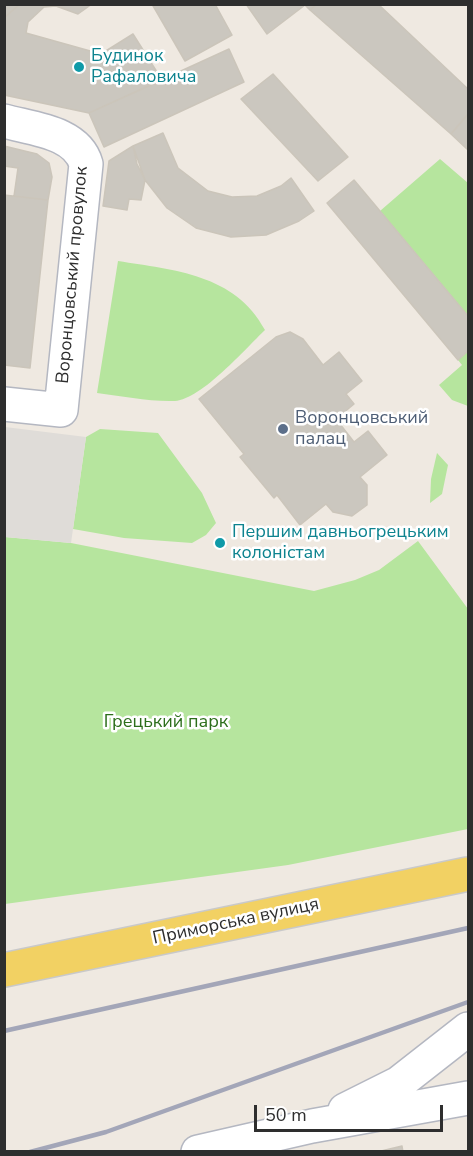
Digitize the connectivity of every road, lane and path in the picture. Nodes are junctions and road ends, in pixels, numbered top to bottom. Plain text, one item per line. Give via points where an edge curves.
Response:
1 (4, 121) edge
2 (4, 404) edge
3 (468, 874) edge
4 (4, 970) edge
5 (468, 1029) edge
6 (468, 1098) edge
7 (312, 1126) junction
8 (198, 1152) edge

1 - 2 street, Воронцовський провулок via 63,138 83,153 86,164 61,410
3 - 4 main road, Приморська вулиця
5 - 7 street via 399,1083
6 - 7 street
7 - 8 street

